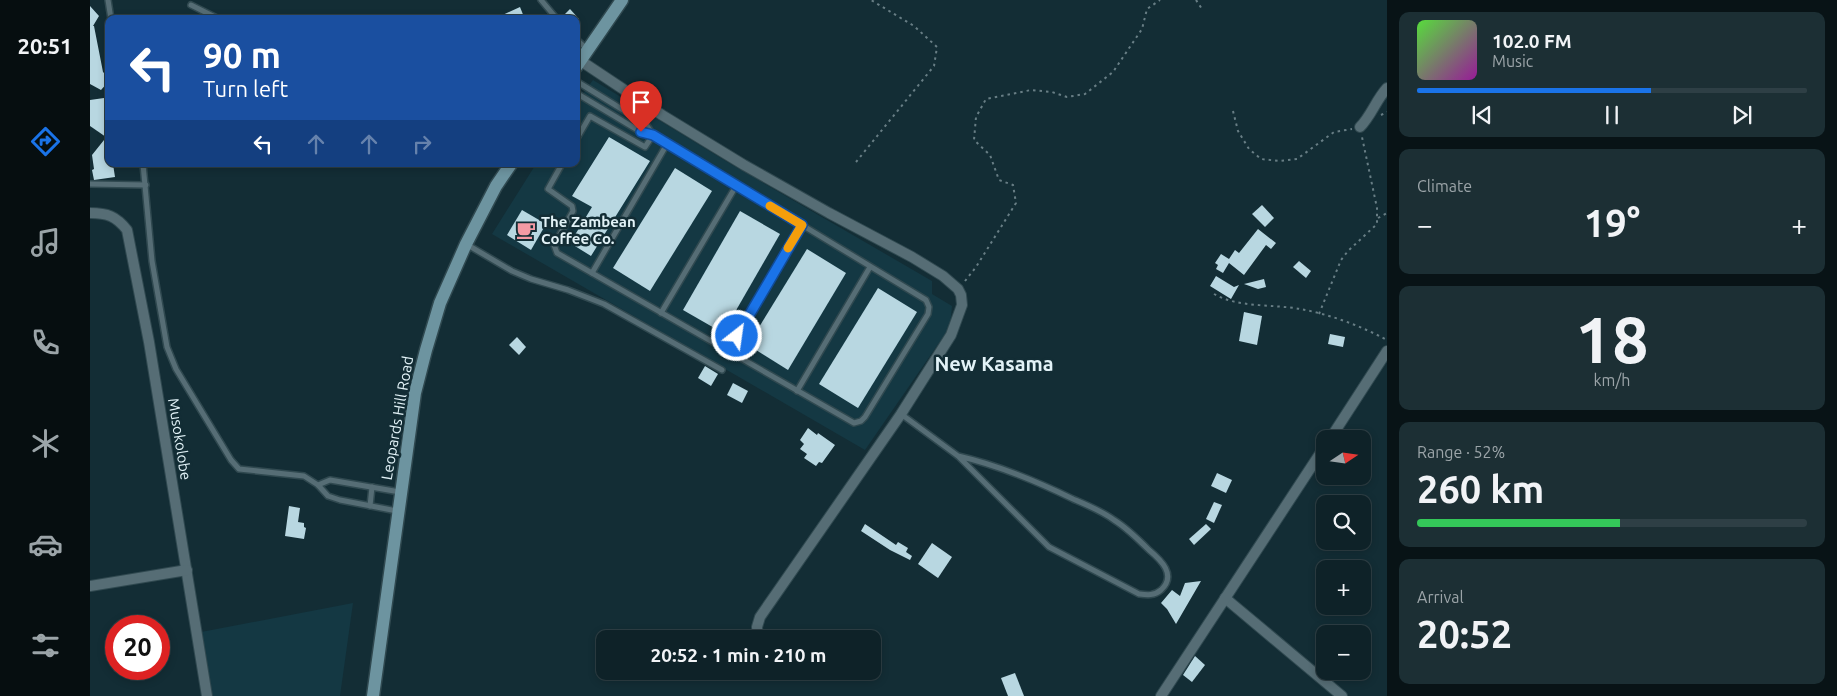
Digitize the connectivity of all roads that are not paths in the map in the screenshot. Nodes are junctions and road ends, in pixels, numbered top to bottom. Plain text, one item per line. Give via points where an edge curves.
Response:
1 (108, 0) edge
2 (541, 0) edge
3 (622, 0) edge
4 (190, 5) dead end
5 (110, 15) edge
6 (211, 15) edge
7 (554, 15) edge
8 (581, 60) edge
9 (580, 83) edge
10 (1387, 88) edge
11 (580, 95) edge
12 (1360, 127) road end
13 (580, 133) edge
14 (653, 135) junction
15 (667, 144) junction
16 (143, 167) edge
17 (509, 167) edge
18 (560, 167) edge
19 (90, 184) edge
20 (146, 185) junction
21 (736, 186) junction
22 (90, 214) edge
23 (802, 225) junction
24 (466, 244) junction
25 (870, 267) junction
26 (592, 273) junction
27 (661, 313) junction
28 (1387, 351) edge
29 (728, 352) junction
30 (722, 370) dead end
31 (797, 392) junction
32 (901, 414) junction
33 (1336, 430) edge
34 (958, 456) junction
35 (1316, 460) edge
36 (318, 485) junction
37 (372, 487) junction
38 (401, 492) junction
39 (370, 506) junction
40 (398, 512) junction
41 (187, 570) junction
42 (90, 586) edge
43 (1225, 598) junction
44 (757, 630) edge
45 (207, 696) edge
46 (373, 696) edge
47 (1161, 696) edge
48 (1342, 696) edge

1 - 5 lane
2 - 7 lane
3 - 8 main road
4 - 6 lane
8 - 32 street via 744,165 912,257 958,289 962,306 951,335
9 - 14 lane via 646,124
10 - 12 street
11 - 14 lane via 641,132
13 - 14 lane via 590,116 645,147
14 - 15 lane
15 - 21 lane
15 - 26 lane
16 - 20 lane
17 - 24 main road, Leopards Hill Road
18 - 26 lane via 548,189 572,206 573,211 556,239 554,249
19 - 20 lane
20 - 36 lane via 152,261 168,348 176,369 239,469 304,476
21 - 23 lane
21 - 27 lane
22 - 41 street, Musokolobe via 104,213 120,220 127,230
23 - 25 lane
23 - 29 lane
24 - 30 lane via 531,279 604,304
24 - 38 main road, Leopards Hill Road via 440,303 426,350 415,394
25 - 31 lane
25 - 31 lane via 926,300 928,314 861,421 854,423
26 - 27 lane
27 - 29 lane
28 - 33 street
29 - 31 lane
32 - 34 lane
32 - 44 street via 760,617
34 - 34 lane via 991,464 1114,520 1163,562 1168,572 1167,581 1156,594 1139,594 1049,547
35 - 43 street
36 - 37 lane via 330,480
36 - 39 lane via 328,496
37 - 38 lane
37 - 39 lane
38 - 40 main road, Leopards Hill Road
39 - 40 lane
40 - 46 main road, Leopards Hill Road
41 - 42 street
41 - 45 street, Musokolobe
43 - 47 street
43 - 48 street

